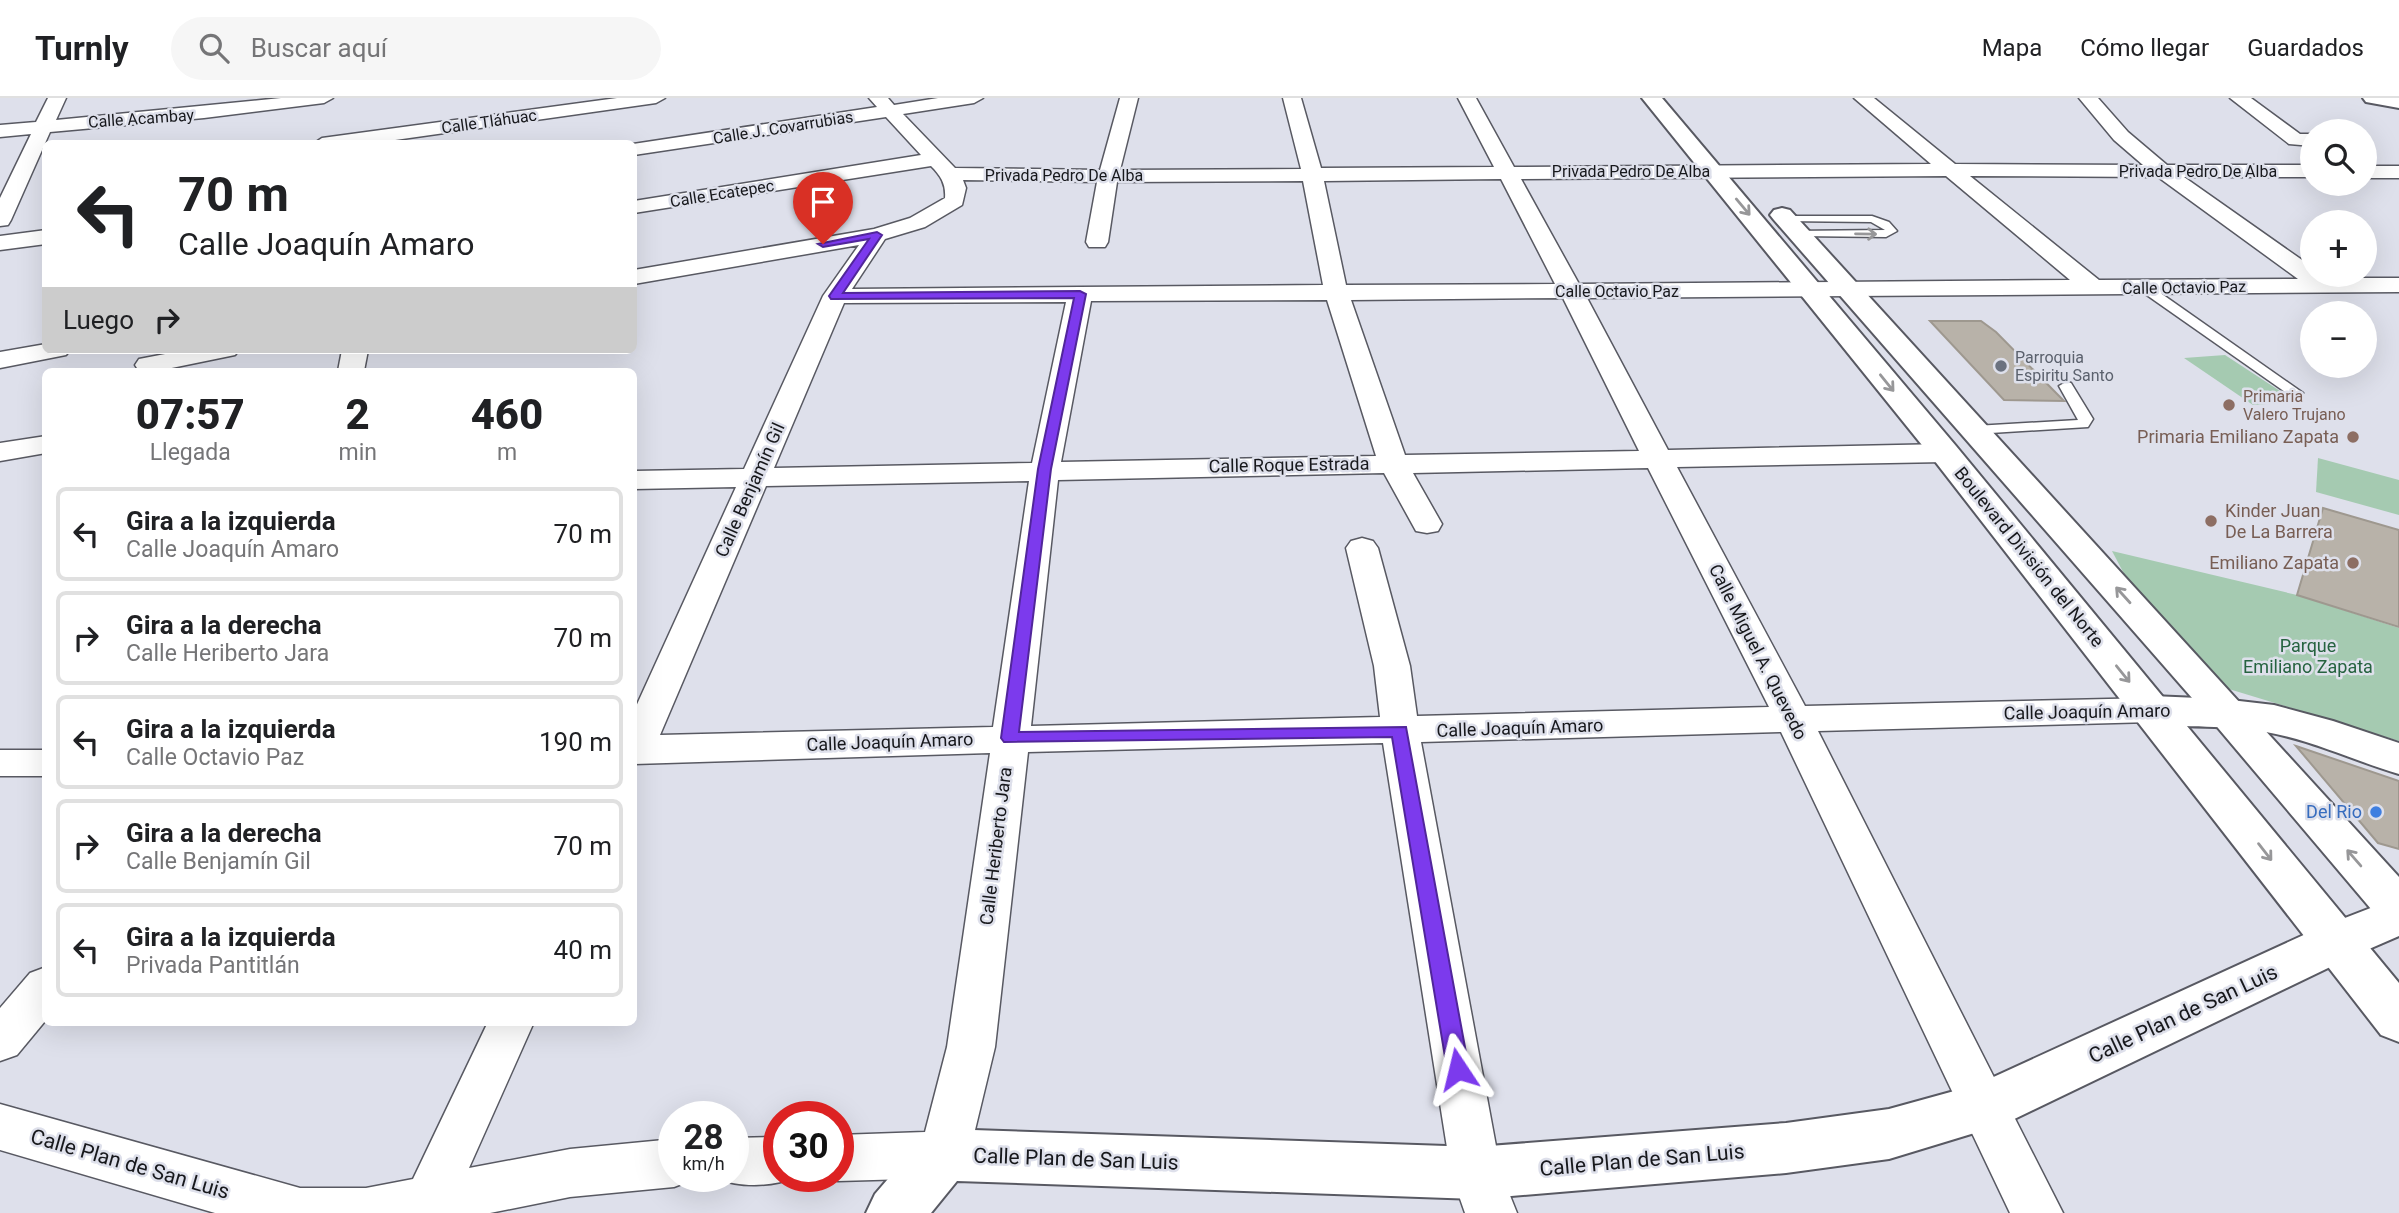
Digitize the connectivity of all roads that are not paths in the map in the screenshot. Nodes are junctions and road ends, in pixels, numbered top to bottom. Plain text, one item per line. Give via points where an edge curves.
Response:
1 (57, 98) edge
2 (324, 98) edge
3 (656, 98) edge
4 (974, 98) edge
5 (1129, 98) edge
6 (1292, 98) edge
7 (1467, 98) edge
8 (1652, 98) edge
9 (1677, 98) edge
10 (1863, 98) edge
11 (2088, 98) edge
12 (2239, 98) edge
13 (2373, 98) edge
14 (2399, 102) edge
15 (883, 105) edge
16 (207, 106) edge
17 (45, 125) junction
18 (0, 131) edge
19 (200, 133) dead end
20 (351, 140) edge
21 (2300, 142) edge
22 (637, 148) edge
23 (942, 167) junction
24 (1949, 170) junction
25 (1727, 171) junction
26 (2163, 171) junction
27 (2300, 171) edge
28 (1506, 172) junction
29 (2377, 172) edge
30 (2399, 172) edge
31 (1312, 174) junction
32 (1108, 176) junction
33 (637, 207) edge
34 (0, 220) edge
35 (1791, 225) junction
36 (877, 235) junction
37 (42, 238) edge
38 (1097, 242) dead end
39 (0, 243) edge
40 (2300, 269) edge
41 (637, 276) edge
42 (2377, 285) edge
43 (2399, 285) edge
44 (2300, 286) edge
45 (2094, 288) junction
46 (2145, 288) junction
47 (1811, 289) junction
48 (1848, 289) junction
49 (1571, 291) junction
50 (1336, 292) junction
51 (1080, 294) junction
52 (835, 296) junction
53 (42, 353) edge
54 (200, 354) edge
55 (0, 360) edge
56 (148, 362) edge
57 (2066, 386) dead end
58 (2297, 393) dead end
59 (1975, 430) junction
60 (42, 445) edge
61 (0, 452) edge
62 (1945, 453) junction
63 (1658, 459) junction
64 (1393, 463) junction
65 (1045, 469) junction
66 (755, 479) junction
67 (637, 480) edge
68 (1427, 524) dead end
69 (1362, 548) dead end
70 (2152, 710) junction
71 (2227, 712) junction
72 (1794, 721) junction
73 (1400, 731) junction
74 (1010, 738) junction
75 (637, 743) edge
76 (637, 750) edge
77 (2399, 760) edge
78 (0, 763) edge
79 (42, 763) edge
80 (2399, 909) edge
81 (2399, 916) edge
82 (2336, 942) junction
83 (42, 991) edge
84 (2399, 1020) edge
85 (508, 1026) edge
86 (0, 1041) edge
87 (1984, 1107) junction
88 (0, 1126) edge
89 (944, 1155) junction
90 (854, 1158) edge
91 (658, 1165) edge
92 (1483, 1193) edge
93 (429, 1201) junction
94 (895, 1213) edge
95 (2037, 1213) edge

1 - 17 street
2 - 16 street, Calle Acambay
3 - 20 street, Calle Tláhuac
4 - 15 street, Calle J. Covarrubias
5 - 32 street
6 - 31 street
7 - 28 street, Calle Miguel A. Quevedo
8 - 25 main road, Boulevard División del Norte
9 - 25 main road, Boulevard División del Norte
10 - 24 street
11 - 26 street via 2121,136
12 - 21 street
13 - 14 main road
15 - 22 street, Calle J. Covarrubias
15 - 23 street
16 - 17 street, Calle Acambay
16 - 19 street
17 - 18 street, Calle Acambay
17 - 34 street
23 - 32 street, Privada Pedro De Alba
23 - 33 street, Calle Ecatepec
23 - 36 street via 956,188 955,201 929,219
24 - 25 street, Privada Pedro De Alba
24 - 26 street, Privada Pedro De Alba
24 - 45 street
25 - 28 street, Privada Pedro De Alba
25 - 35 main road, Boulevard División del Norte
25 -> 47 main road, Boulevard División del Norte
26 - 27 street, Privada Pedro De Alba
26 - 40 street
28 - 31 street, Privada Pedro De Alba
28 - 49 street, Calle Miguel A. Quevedo
29 - 30 street
31 - 32 street, Privada Pedro De Alba
31 - 50 street
32 - 38 street
35 -> 35 lane via 1885,234 1892,231 1872,219
35 - 48 main road, Boulevard División del Norte
36 - 41 street
36 - 52 street, Calle Benjamín Gil
37 - 39 street
42 - 43 street, Calle Octavio Paz
44 - 46 street, Calle Octavio Paz
45 - 46 street, Calle Octavio Paz
45 - 48 street, Calle Octavio Paz
46 - 58 lane
47 - 48 street, Calle Octavio Paz
47 - 49 street, Calle Octavio Paz
47 -> 62 main road, Boulevard División del Norte
48 - 59 main road, Boulevard División del Norte
49 - 50 street, Calle Octavio Paz
49 - 63 street, Calle Miguel A. Quevedo
50 - 51 street, Calle Octavio Paz
50 - 64 street
51 - 52 street, Calle Octavio Paz
51 - 65 street, Calle Heriberto Jara
52 - 66 street, Calle Benjamín Gil
53 - 55 street
54 - 56 street
57 - 59 lane via 2085,419 2083,424
71 -> 59 main road, Boulevard División del Norte
60 - 61 street
62 - 63 street, Calle Roque Estrada
62 -> 70 main road, Boulevard División del Norte
63 - 64 street, Calle Roque Estrada
63 - 72 street, Calle Miguel A. Quevedo
64 - 65 street, Calle Roque Estrada
64 - 68 street
65 - 66 street, Calle Roque Estrada
65 - 74 street, Calle Heriberto Jara
66 - 67 street, Calle Roque Estrada
66 - 75 street, Calle Benjamín Gil
69 - 73 street via 1392,666
70 - 71 main road, Calle Joaquín Amaro
70 - 72 street, Calle Joaquín Amaro
70 -> 82 main road, Boulevard División del Norte
71 - 77 main road, Calle Joaquín Amaro via 2293,723
80 -> 71 main road, Boulevard División del Norte
72 - 73 street, Calle Joaquín Amaro
72 - 87 street, Calle Miguel A. Quevedo
73 - 74 street, Calle Joaquín Amaro
73 - 92 street
74 - 76 street, Calle Joaquín Amaro
74 - 89 street, Calle Heriberto Jara via 971,1047
78 - 79 street
81 - 82 main road, Calle Plan de San Luis
82 - 84 main road, Boulevard División del Norte
82 - 87 main road, Calle Plan de San Luis
83 - 86 street
85 - 93 street
87 - 92 main road, Calle Plan de San Luis via 1889,1134
87 - 95 street, Calle Miguel A. Quevedo
88 - 93 street, Calle Plan de San Luis via 300,1213 366,1213
89 - 90 street, Calle Plan de San Luis
89 - 92 main road, Calle Plan de San Luis
89 - 94 main road, Calle Heriberto Jara
91 - 93 street, Calle Plan de San Luis via 500,1184

